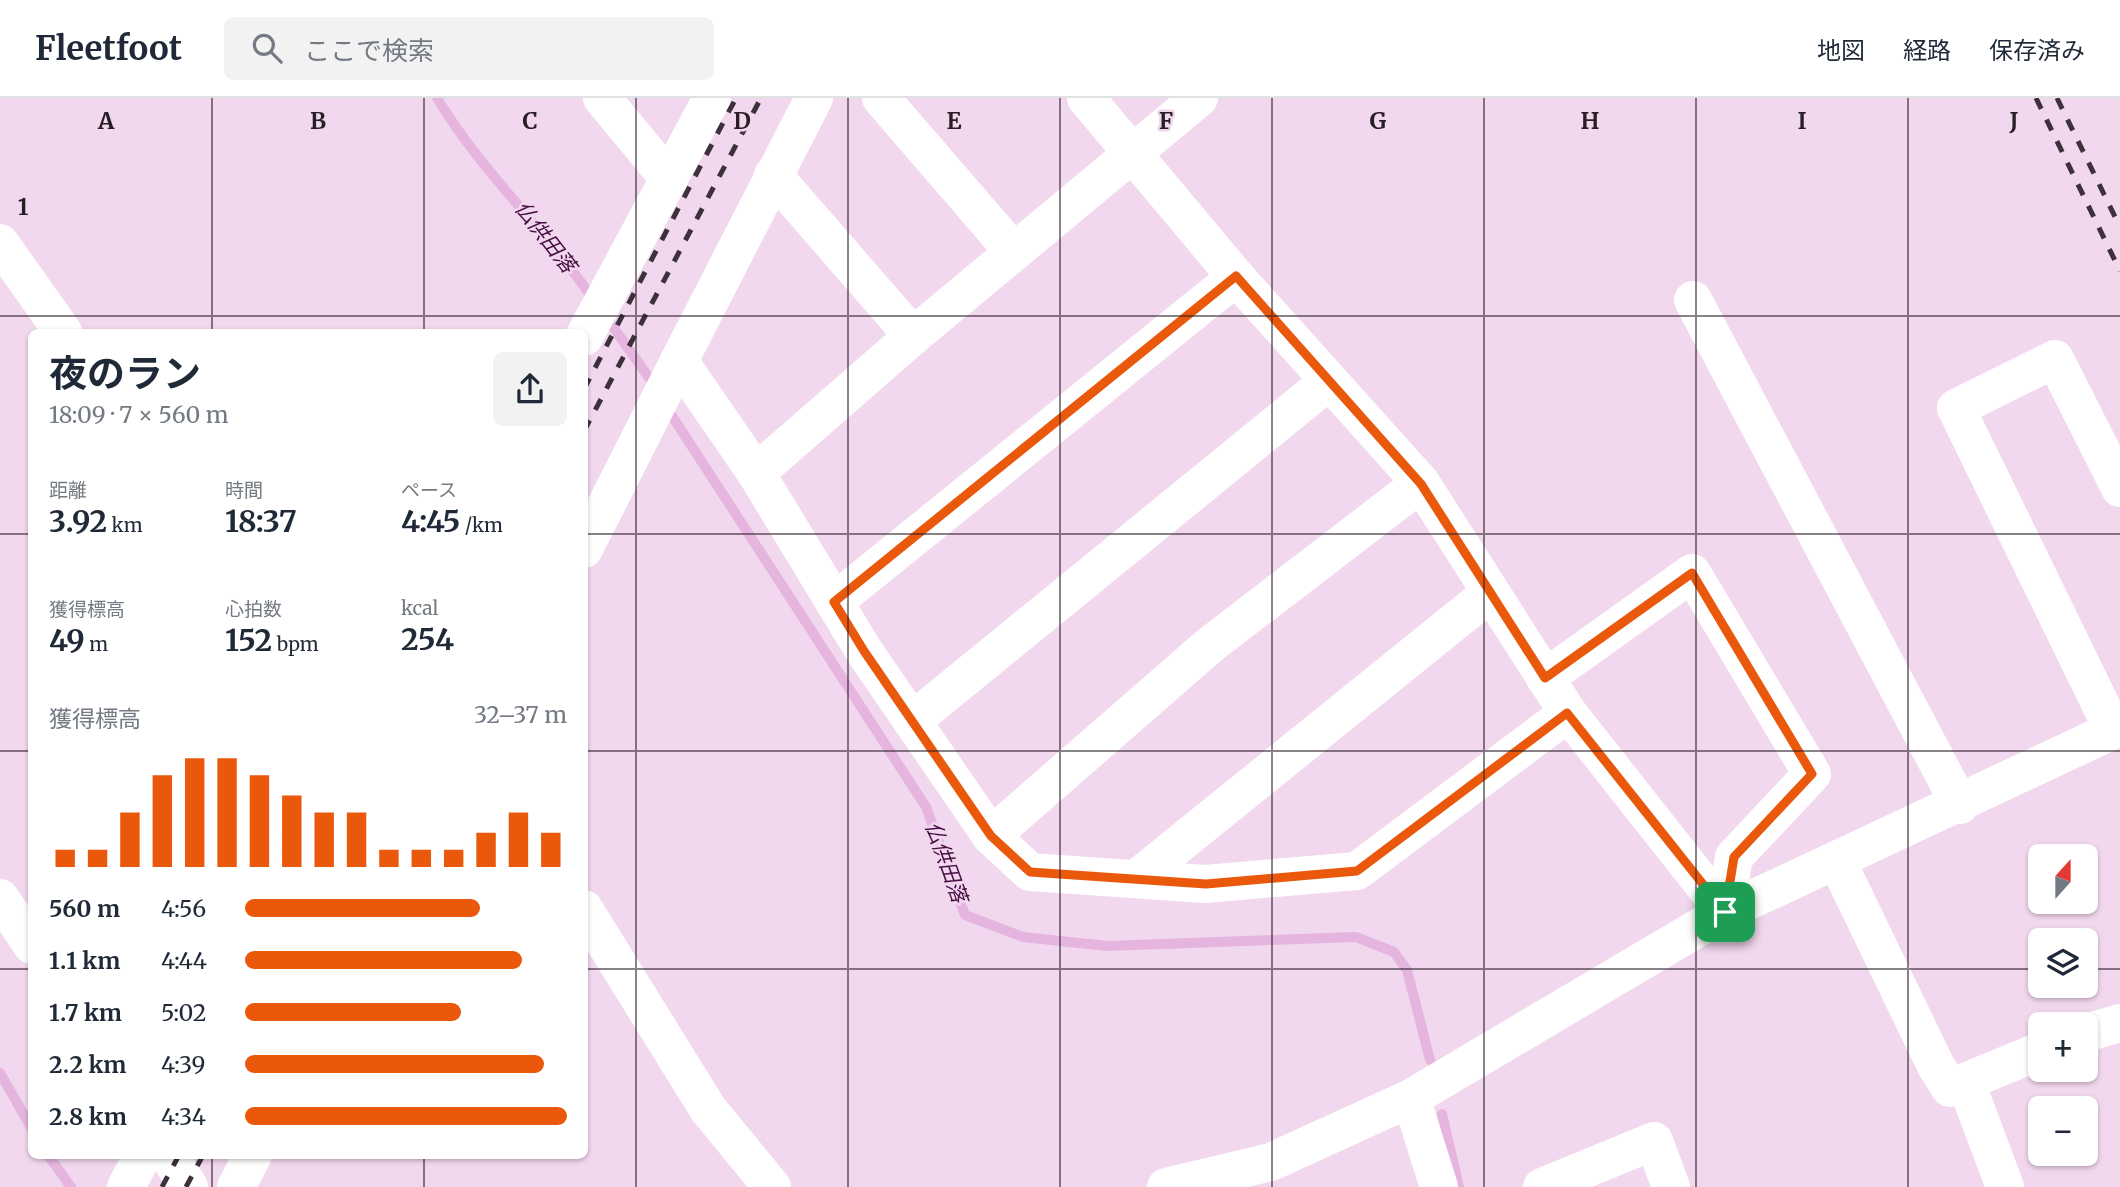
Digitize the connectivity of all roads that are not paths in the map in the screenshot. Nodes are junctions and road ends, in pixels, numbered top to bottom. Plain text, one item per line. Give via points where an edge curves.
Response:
1 (602, 98) edge
2 (712, 98) edge
3 (814, 98) edge
4 (881, 98) edge
5 (1086, 98) edge
6 (1199, 98) edge
7 (1133, 153) junction
8 (773, 175) junction
9 (669, 179) junction
10 (0, 243) edge
11 (1013, 251) junction
12 (1236, 276) junction
13 (1693, 300) dead end
14 (595, 317) edge
15 (61, 329) edge
16 (913, 336) junction
17 (680, 361) junction
18 (1329, 381) junction
19 (756, 473) junction
20 (1421, 484) junction
21 (2120, 488) edge
22 (588, 541) edge
23 (1490, 593) junction
24 (834, 602) junction
25 (1545, 678) junction
26 (1567, 713) junction
27 (912, 721) junction
28 (2117, 729) edge
29 (1960, 805) junction
30 (991, 836) junction
31 (1837, 861) junction
32 (1136, 879) junction
33 (0, 898) edge
34 (1725, 912) junction
35 (588, 915) edge
36 (28, 939) edge
37 (2120, 1023) edge
38 (2098, 1029) edge
39 (2028, 1056) edge
40 (1965, 1083) junction
41 (1411, 1098) junction
42 (141, 1159) edge
43 (171, 1159) edge
44 (251, 1159) edge
45 (126, 1187) edge
46 (189, 1187) edge
47 (236, 1187) edge
48 (772, 1187) edge
49 (1166, 1187) edge
50 (1439, 1187) edge
51 (1542, 1187) edge
52 (1671, 1187) edge
53 (2005, 1187) edge

1 - 9 street
2 - 9 street
3 - 8 street
4 - 11 street
5 - 7 street
6 - 7 street
7 - 11 street
7 - 12 street
8 - 16 street
8 - 17 street
9 - 14 street
10 - 15 street
11 - 16 street
12 - 18 street
12 - 24 street
13 - 29 street
16 - 19 street
17 - 19 street
17 - 22 street
18 - 20 street
18 - 27 street
19 - 24 street
20 - 23 street
20 - 30 street via 1209,645
21 - 28 street via 2054,359 1956,408
23 - 25 street
23 - 32 street
24 - 27 street
25 - 26 street
25 - 34 street via 1692,573 1812,774 1734,857
26 - 32 street via 1357,871 1206,884
26 - 34 street
27 - 30 street
28 - 29 street
29 - 31 street
30 - 32 street via 1030,872
31 - 34 street
31 - 40 street via 1936,1066 1950,1088
33 - 36 street
34 - 41 street
35 - 48 street via 708,1109
37 - 38 street
39 - 40 street
40 - 53 street
41 - 49 street via 1271,1162
41 - 50 street
42 - 45 street
43 - 46 street
44 - 47 street
51 - 52 street via 1654,1141

